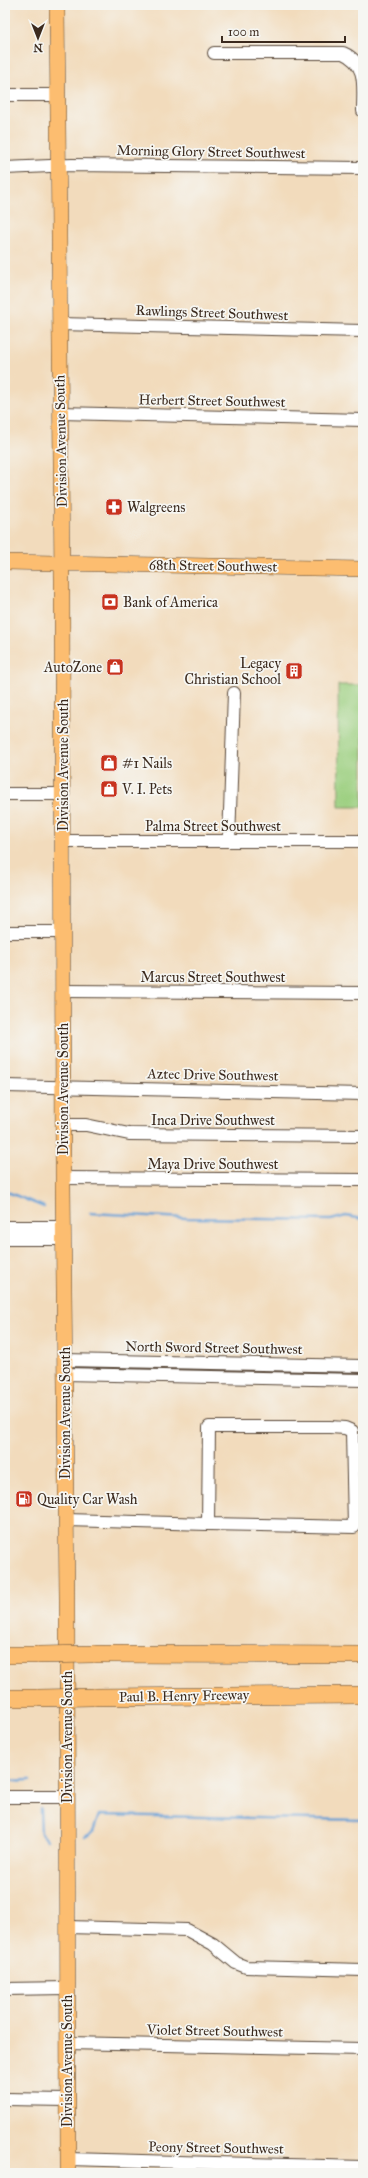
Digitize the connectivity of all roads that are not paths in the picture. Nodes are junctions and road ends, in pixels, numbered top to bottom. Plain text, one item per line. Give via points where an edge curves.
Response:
1 (57, 5) edge
2 (214, 53) dead end
3 (58, 95) junction
4 (5, 96) edge
5 (363, 111) edge
6 (59, 166) junction
7 (5, 168) edge
8 (363, 168) edge
9 (59, 324) junction
10 (363, 331) edge
11 (60, 413) junction
12 (363, 420) edge
13 (5, 562) edge
14 (62, 563) junction
15 (363, 569) edge
16 (234, 693) dead end
17 (5, 794) edge
18 (63, 794) junction
19 (63, 841) junction
20 (229, 841) junction
21 (363, 841) edge
22 (5, 932) edge
23 (63, 932) junction
24 (63, 991) junction
25 (363, 993) edge
26 (5, 1086) edge
27 (63, 1087) junction
28 (363, 1094) edge
29 (63, 1125) junction
30 (363, 1136) edge
31 (63, 1178) junction
32 (363, 1180) edge
33 (5, 1227) edge
34 (63, 1233) junction
35 (5, 1238) edge
36 (363, 1366) edge
37 (64, 1367) junction
38 (363, 1380) edge
39 (66, 1520) junction
40 (208, 1524) junction
41 (363, 1646) edge
42 (232, 1654) junction
43 (5, 1655) edge
44 (363, 1655) edge
45 (363, 1695) edge
46 (196, 1696) junction
47 (5, 1698) edge
48 (363, 1703) edge
49 (67, 1796) junction
50 (5, 1797) edge
51 (67, 1927) junction
52 (363, 1970) edge
53 (67, 1988) junction
54 (5, 1989) edge
55 (67, 2043) junction
56 (363, 2048) edge
57 (5, 2099) edge
58 (67, 2100) junction
59 (68, 2166) edge
60 (363, 2166) edge

1 - 3 main road, Division Avenue South
2 - 5 street via 343,53 353,57 362,70
3 - 4 street
3 - 6 main road, Division Avenue South
6 - 7 street, Morning Glory Street Southwest
6 - 8 street, Morning Glory Street Southwest
6 - 9 main road, Division Avenue South
9 - 10 street, Rawlings Street Southwest
9 - 11 main road, Division Avenue South
11 - 12 street, Herbert Street Southwest
11 - 14 main road, Division Avenue South
13 - 14 main road, 68th Street Southwest
14 - 15 main road, 68th Street Southwest
14 - 18 main road, Division Avenue South
16 - 20 street
17 - 18 street
18 - 19 main road, Division Avenue South
19 - 20 street, Palma Street Southwest
19 - 23 main road, Division Avenue South
20 - 21 street, Palma Street Southwest
22 - 23 street
23 - 24 main road, Division Avenue South
24 - 25 street, Marcus Street Southwest
24 - 27 main road, Division Avenue South
26 - 27 street, Aztec Drive Southwest
27 - 28 street, Aztec Drive Southwest
27 - 29 main road, Division Avenue South
29 - 30 street, Inca Drive Southwest via 86,1125 123,1134
29 - 31 main road, Division Avenue South
31 - 32 street, Maya Drive Southwest
31 - 34 main road, Division Avenue South
33 - 34 street
34 - 35 street
34 - 37 main road, Division Avenue South
36 - 37 street, North Sword Street Southwest
37 - 38 street, North Sword Street Southwest
37 - 39 main road, Division Avenue South
39 - 40 street
39 - 49 main road, Division Avenue South
40 - 40 street via 354,1527 352,1431 330,1427 209,1427
41 - 42 highway via 254,1648
42 - 43 highway, bridge
42 - 44 highway
45 - 46 highway, Paul B. Henry Freeway
46 - 47 highway, Paul B. Henry Freeway, bridge
46 - 48 highway via 230,1702
49 - 50 street
49 - 51 main road, Division Avenue South
51 - 52 street via 187,1930 213,1944 236,1964 246,1967
51 - 53 main road, Division Avenue South
53 - 54 street
53 - 55 main road, Division Avenue South
55 - 56 street, Violet Street Southwest
55 - 58 main road, Division Avenue South
57 - 58 street
58 - 59 main road, Division Avenue South
59 - 60 street, Peony Street Southwest

